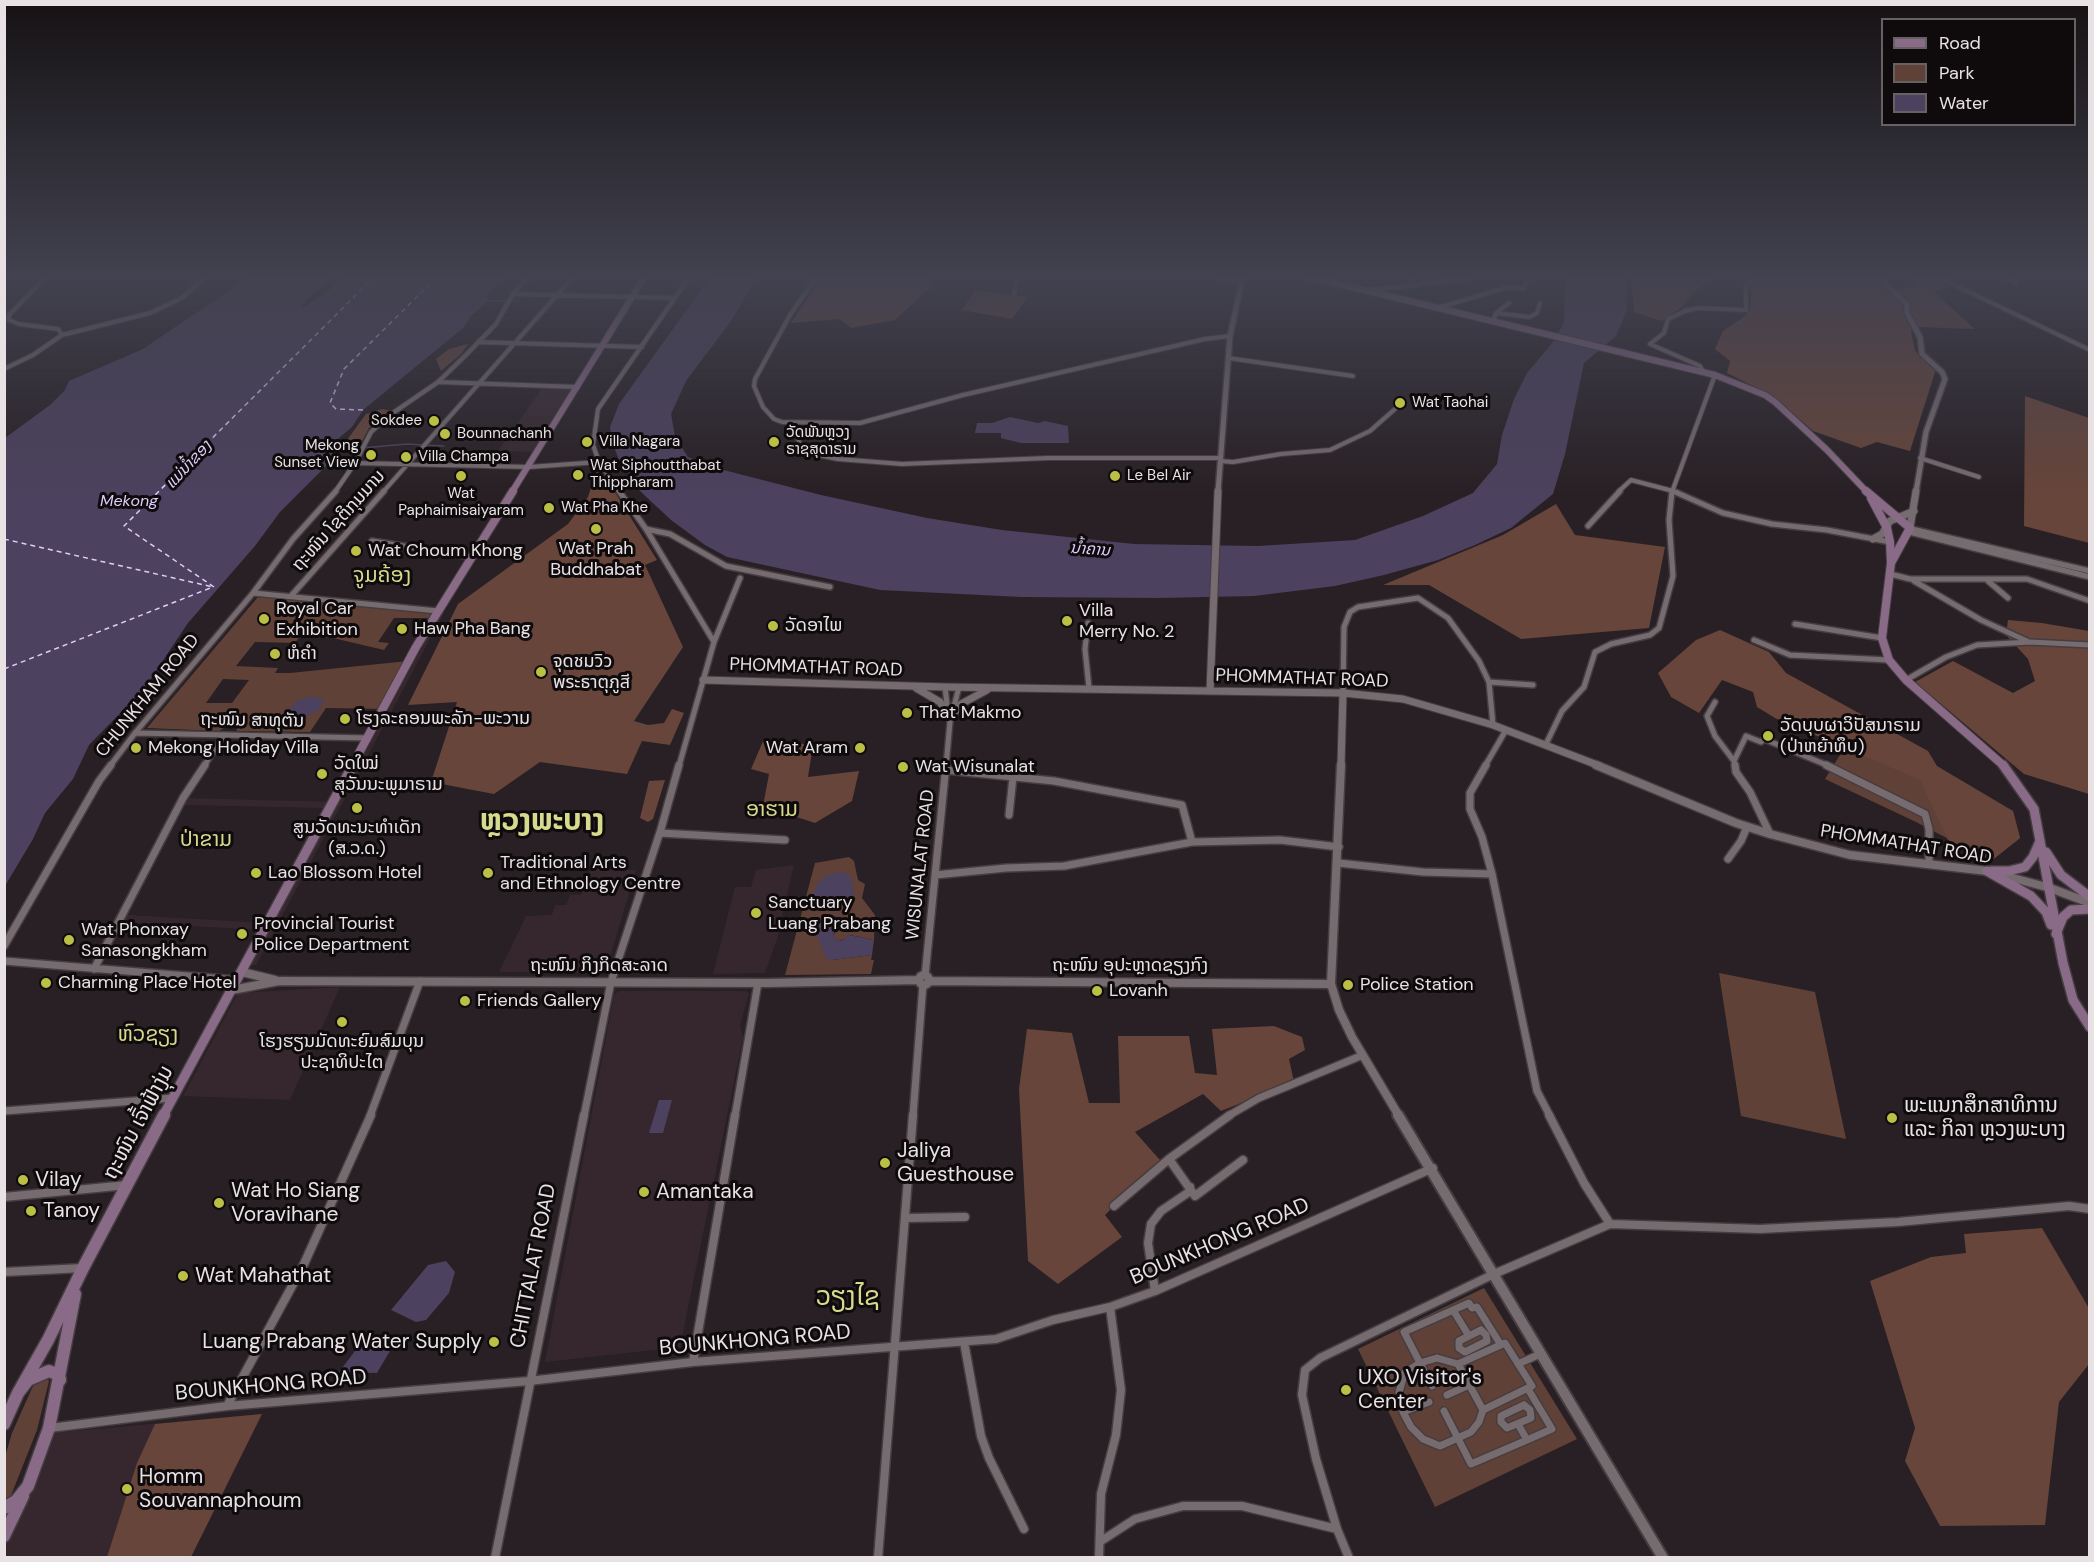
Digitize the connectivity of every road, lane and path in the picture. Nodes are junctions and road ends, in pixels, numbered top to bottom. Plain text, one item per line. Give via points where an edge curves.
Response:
1 (42, 349) edge
2 (471, 349) edge
3 (510, 349) edge
4 (601, 349) edge
5 (641, 349) edge
6 (771, 349) edge
7 (1163, 349) edge
8 (1229, 349) edge
9 (1609, 349) edge
10 (1657, 349) edge
11 (1921, 349) edge
12 (1228, 358) junction
13 (4, 369) edge
14 (1704, 373) junction
15 (1715, 375) junction
16 (1353, 376) dead end
17 (438, 382) junction
18 (478, 384) junction
19 (578, 387) junction
20 (1395, 410) dead end
21 (791, 423) junction
22 (1920, 458) junction
23 (1220, 460) junction
24 (599, 462) junction
25 (355, 463) junction
26 (408, 464) junction
27 (529, 467) junction
28 (1979, 477) dead end
29 (1672, 490) junction
30 (1868, 493) junction
31 (1914, 511) junction
32 (1897, 517) junction
33 (1588, 526) dead end
34 (646, 528) junction
35 (1887, 528) junction
36 (1909, 532) junction
37 (1873, 539) junction
38 (372, 541) dead end
39 (1890, 542) junction
40 (472, 557) junction
41 (1891, 563) junction
42 (2090, 572) edge
43 (1890, 574) junction
44 (2090, 577) edge
45 (740, 578) dead end
46 (1910, 579) junction
47 (1987, 580) junction
48 (830, 587) dead end
49 (254, 593) junction
50 (291, 596) junction
51 (2008, 597) dead end
52 (2090, 601) edge
53 (438, 611) junction
54 (1088, 623) dead end
55 (1795, 624) dead end
56 (1882, 638) junction
57 (1754, 640) dead end
58 (714, 642) junction
59 (2030, 642) junction
60 (2090, 645) edge
61 (1889, 660) junction
62 (703, 680) junction
63 (1906, 680) junction
64 (1489, 682) junction
65 (1533, 685) dead end
66 (912, 686) junction
67 (945, 687) junction
68 (959, 687) junction
69 (995, 687) junction
70 (1089, 688) junction
71 (1210, 691) junction
72 (1343, 693) junction
73 (1716, 702) dead end
74 (950, 719) junction
75 (1493, 725) junction
76 (1506, 730) junction
77 (135, 733) junction
78 (224, 735) junction
79 (368, 738) junction
80 (1546, 744) junction
81 (1734, 761) junction
82 (945, 770) junction
83 (1013, 777) junction
84 (1009, 815) dead end
85 (320, 826) junction
86 (1748, 827) junction
87 (391, 830) dead end
88 (660, 833) junction
89 (1770, 834) junction
90 (785, 840) dead end
91 (2040, 840) junction
92 (1192, 842) junction
93 (1339, 846) junction
94 (1728, 859) dead end
95 (1338, 863) junction
96 (1929, 863) junction
97 (1987, 871) junction
98 (1492, 874) junction
99 (934, 875) junction
100 (2050, 888) junction
101 (2090, 897) edge
102 (2090, 903) edge
103 (2090, 909) edge
104 (2055, 934) junction
105 (4, 946) edge
106 (4, 962) edge
107 (94, 969) junction
108 (924, 980) junction
109 (238, 981) junction
110 (279, 981) junction
111 (420, 981) junction
112 (611, 982) junction
113 (758, 983) junction
114 (1331, 984) junction
115 (2090, 1027) edge
116 (1363, 1055) junction
117 (173, 1098) junction
118 (4, 1111) edge
119 (1170, 1159) junction
120 (1243, 1160) dead end
121 (1433, 1168) junction
122 (128, 1185) junction
123 (1191, 1186) junction
124 (4, 1197) edge
125 (1114, 1206) dead end
126 (2090, 1209) edge
127 (965, 1217) dead end
128 (906, 1218) junction
129 (1610, 1224) junction
130 (83, 1268) junction
131 (4, 1272) edge
132 (1494, 1274) junction
133 (77, 1284) junction
134 (1155, 1291) junction
135 (1110, 1307) junction
136 (1453, 1310) junction
137 (1469, 1336) dead end
138 (964, 1342) junction
139 (1501, 1345) junction
140 (895, 1348) junction
141 (1543, 1353) junction
142 (693, 1362) junction
143 (1420, 1363) junction
144 (1458, 1364) junction
145 (1518, 1364) junction
146 (60, 1380) junction
147 (530, 1381) junction
148 (1469, 1385) junction
149 (1432, 1386) dead end
150 (1528, 1389) junction
151 (18, 1394) junction
152 (1447, 1395) dead end
153 (1429, 1402) dead end
154 (227, 1406) junction
155 (1483, 1410) junction
156 (1444, 1411) dead end
157 (1404, 1412) junction
158 (4, 1424) edge
159 (1518, 1424) dead end
160 (49, 1428) junction
161 (1458, 1438) junction
162 (1527, 1440) junction
163 (28, 1486) junction
164 (4, 1508) edge
165 (1024, 1529) dead end
166 (1337, 1529) junction
167 (4, 1536) edge
168 (1101, 1541) junction
169 (495, 1557) edge
170 (878, 1557) edge
171 (1099, 1557) edge
172 (1348, 1557) edge
173 (1663, 1557) edge

1 - 13 street
2 - 17 street, CHUNKHAM ROAD
3 - 18 street, ຖະໜົນ ໂຊຕິກຸມມານ
4 - 19 main road, ຖະໜົນ ເຈົ້າຟ້າງຸ່ມ
5 - 24 street via 598,409 593,445
6 - 21 street via 754,386 763,407 777,421
7 - 21 street via 860,423
8 - 12 street
9 - 14 main road
10 - 14 street via 1700,366
11 - 22 street via 1945,379
12 - 16 street
12 - 23 street
14 - 15 main road
15 - 29 street
15 - 30 main road via 1775,402
17 - 18 street
17 - 25 street, CHUNKHAM ROAD via 371,432
18 - 19 street
18 - 26 street, ຖະໜົນ ໂຊຕິກຸມມານ
19 - 27 main road, ຖະໜົນ ເຈົ້າຟ້າງຸ່ມ
20 - 23 street via 1371,431 1330,450 1281,453 1233,462
21 - 23 street via 801,446 838,459 902,464 1048,458
22 - 28 street
22 - 31 street
23 - 71 street
24 - 27 street
24 - 34 street
25 - 26 street
25 - 49 street, CHUNKHAM ROAD
26 - 27 street
26 - 50 street, ຖະໜົນ ໂຊຕິກຸມມານ
27 - 40 main road, ຖະໜົນ ເຈົ້າຟ້າງຸ່ມ
29 - 33 street via 1631,480
29 - 37 street via 1723,513
29 - 80 street via 1669,520 1673,576 1659,628 1650,635 1595,652 1584,687 1562,711
30 - 32 main road
30 - 35 main road
31 - 32 street
31 - 36 street
32 - 35 street
32 - 36 main road
34 - 48 street via 670,534 726,566
34 - 58 street
35 - 37 street
35 - 39 main road
36 - 39 street via 1901,540
36 - 41 main road
36 - 42 street
36 - 44 street
37 - 39 street
38 - 40 street
39 - 41 main road
40 - 53 main road, ຖະໜົນ ເຈົ້າຟ້າງຸ່ມ
41 - 43 main road
43 - 46 street
43 - 56 main road
45 - 58 street, CHITTALAT ROAD
46 - 47 street
46 - 59 street via 1981,620
47 - 51 street
47 - 52 street via 2028,579
49 - 50 street
49 - 77 street, CHUNKHAM ROAD
50 - 53 street
53 - 79 main road, ຖະໜົນ ເຈົ້າຟ້າງຸ່ມ
54 - 70 street via 1085,649
55 - 56 street
56 - 61 main road
57 - 61 street via 1790,655
58 - 62 street, CHITTALAT ROAD
59 - 60 street
59 - 63 street via 1977,645
61 - 63 main road
62 - 66 street, PHOMMATHAT ROAD
62 - 88 street, CHITTALAT ROAD
63 - 91 main road via 2001,762 2034,809
64 - 65 street
64 - 72 street via 1448,618 1415,597 1358,607 1350,612 1344,627
64 - 75 street
66 - 67 street, PHOMMATHAT ROAD
66 - 74 street via 940,702
67 - 68 street, PHOMMATHAT ROAD
67 - 74 street, WISUNALAT ROAD
68 - 69 street, PHOMMATHAT ROAD
68 - 74 street, WISUNALAT ROAD
69 - 70 street, PHOMMATHAT ROAD
69 - 74 street via 964,701
70 - 71 street, PHOMMATHAT ROAD
71 - 72 street, PHOMMATHAT ROAD
72 - 75 street, PHOMMATHAT ROAD via 1403,699
72 - 93 street
73 - 81 street via 1707,716 1715,736
74 - 82 street, WISUNALAT ROAD
75 - 76 street, PHOMMATHAT ROAD
76 - 80 street, PHOMMATHAT ROAD
76 - 98 street via 1470,793 1470,809
77 - 78 street, ຖະໜົນ ສາທຸຕັນ
77 - 105 street, CHUNKHAM ROAD via 99,781
78 - 79 street, ຖະໜົນ ສາທຸຕັນ
78 - 107 street via 183,798
79 - 85 main road, ຖະໜົນ ເຈົ້າຟ້າງຸ່ມ
80 - 86 street, PHOMMATHAT ROAD
81 - 89 street
81 - 96 street via 1746,736 1761,742 1764,739 1918,809 1928,819
82 - 83 street
82 - 99 street, WISUNALAT ROAD
83 - 84 street
83 - 92 street via 1182,806
85 - 87 street via 374,826 377,830
85 - 109 main road, ຖະໜົນ ເຈົ້າຟ້າງຸ່ມ
86 - 89 street, PHOMMATHAT ROAD
86 - 94 street
88 - 90 street
88 - 112 street, CHITTALAT ROAD
89 - 96 street, PHOMMATHAT ROAD via 1850,855
91 - 97 main road via 2025,867
91 - 100 main road
91 - 101 main road via 2061,875
92 - 93 street via 1280,840
92 - 99 street via 1064,866
93 - 95 street
95 - 98 street
95 - 114 street
96 - 97 street, PHOMMATHAT ROAD
97 - 100 street, PHOMMATHAT ROAD
97 - 104 main road via 2031,896 2046,912
98 - 129 street via 1537,1091 1584,1183
99 - 108 street, WISUNALAT ROAD
100 - 102 street, PHOMMATHAT ROAD
100 - 104 main road
103 - 104 main road via 2071,910
104 - 115 main road via 2073,1000
106 - 107 street
107 - 109 street
108 - 113 street, ຖະໜົນ ກິງກິດສະລາດ
108 - 114 street, ຖະໜົນ ອຸປະຫຼາດຊຽງກົງ
108 - 128 street, WISUNALAT ROAD
109 - 110 street
109 - 110 street
109 - 117 main road, ຖະໜົນ ເຈົ້າຟ້າງຸ່ມ
110 - 111 street, ຖະໜົນ ກິງກິດສະລາດ
111 - 112 street, ຖະໜົນ ກິງກິດສະລາດ
111 - 154 street via 378,1099 308,1254
112 - 113 street, ຖະໜົນ ກິງກິດສະລາດ
112 - 147 street, CHITTALAT ROAD
113 - 142 street
114 - 116 street via 1345,1023
116 - 119 street via 1236,1110
116 - 121 street
117 - 118 street
117 - 122 main road, ຖະໜົນ ເຈົ້າຟ້າງຸ່ມ
119 - 123 street
119 - 125 street
120 - 123 street via 1199,1195 1193,1194
121 - 132 street
121 - 134 street, BOUNKHONG ROAD
122 - 124 street
122 - 130 main road, ຖະໜົນ ເຈົ້າຟ້າງຸ່ມ
123 - 134 street via 1151,1224 1148,1243
126 - 129 street via 2069,1206 1760,1230
127 - 128 street
128 - 140 street, WISUNALAT ROAD
129 - 132 street
130 - 131 street
130 - 133 main road, ຖະໜົນ ເຈົ້າຟ້າງຸ່ມ
132 - 141 street
132 - 166 street via 1320,1358 1305,1370 1302,1395
133 - 146 main road, ຖະໜົນ ເຈົ້າຟ້າງຸ່ມ
133 - 151 main road, ຖະໜົນ ເຈົ້າຟ້າງຸ່ມ
134 - 135 street, BOUNKHONG ROAD
135 - 138 street, BOUNKHONG ROAD via 996,1339
135 - 168 street via 1121,1390 1116,1435 1101,1494
136 - 137 street
136 - 139 street via 1469,1303 1472,1308 1477,1307
136 - 143 street via 1404,1332
138 - 140 street, BOUNKHONG ROAD
138 - 165 street via 981,1436
139 - 144 street
139 - 145 street via 1505,1343
140 - 142 street, BOUNKHONG ROAD
140 - 170 street, WISUNALAT ROAD
141 - 145 street
141 - 173 street
142 - 147 street, BOUNKHONG ROAD
143 - 144 street via 1437,1358
143 - 149 street
143 - 157 street via 1405,1372 1399,1392
144 - 148 street
145 - 150 street via 1532,1386
146 - 151 main road, ຖະໜົນ ເຈົ້າຟ້າງຸ່ມ via 55,1372 42,1372 28,1380
146 - 160 main road, ຖະໜົນ ເຈົ້າຟ້າງຸ່ມ
147 - 154 street, BOUNKHONG ROAD
147 - 169 street, CHITTALAT ROAD
148 - 152 street
148 - 155 street
150 - 155 street
150 - 162 street via 1552,1429
151 - 158 main road, ຖະໜົນ ເຈົ້າຟ້າງຸ່ມ
153 - 157 street
154 - 160 street, BOUNKHONG ROAD
155 - 161 street via 1471,1432
156 - 161 street
157 - 161 street via 1423,1439 1440,1446
159 - 162 street
160 - 163 main road, ຖະໜົນ ເຈົ້າຟ້າງຸ່ມ
161 - 162 street via 1471,1464
163 - 164 main road, ຖະໜົນ ເຈົ້າຟ້າງຸ່ມ
163 - 167 main road, ຖະໜົນ ເຈົ້າຟ້າງຸ່ມ
166 - 168 street via 1242,1506 1183,1506 1135,1519
166 - 172 street
168 - 171 street

